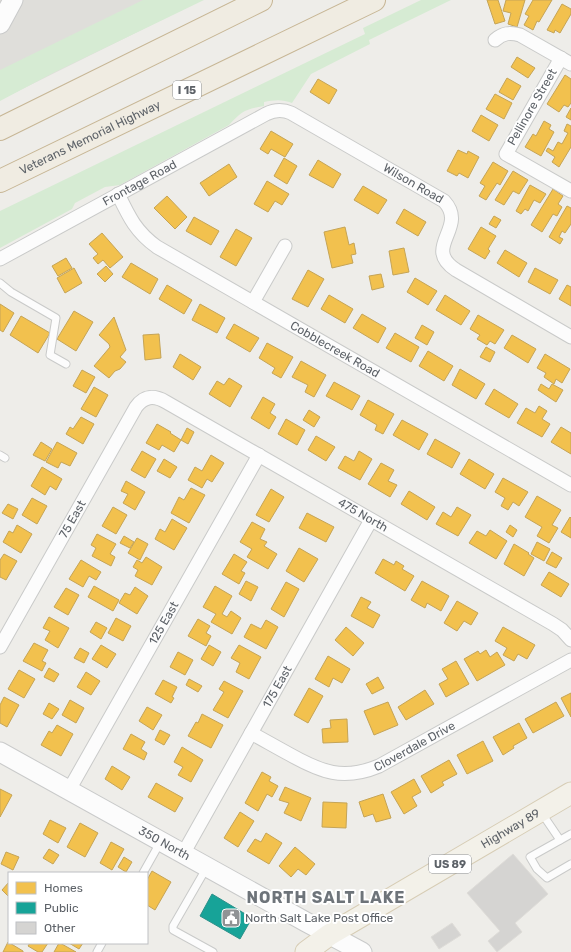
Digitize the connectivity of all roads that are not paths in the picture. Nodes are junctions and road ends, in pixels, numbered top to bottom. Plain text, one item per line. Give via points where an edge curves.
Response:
1 (14, 0) edge
2 (262, 0) edge
3 (374, 0) edge
4 (0, 24) edge
5 (495, 40) dead end
6 (566, 61) edge
7 (281, 110) joint
8 (0, 129) edge
9 (0, 181) edge
10 (571, 191) edge
11 (118, 194) junction
12 (285, 246) dead end
13 (0, 259) edge
14 (0, 283) edge
15 (252, 302) junction
16 (571, 337) edge
17 (66, 364) dead end
18 (150, 397) joint
19 (259, 455) junction
20 (571, 485) edge
21 (372, 520) junction
22 (571, 640) edge
23 (0, 647) edge
24 (571, 660) edge
25 (251, 733) junction
26 (0, 752) edge
27 (69, 790) junction
28 (571, 793) edge
29 (540, 811) junction
30 (571, 834) edge
31 (560, 840) junction
32 (161, 841) junction
33 (183, 854) junction
34 (571, 864) edge
35 (207, 867) junction
36 (143, 872) edge
37 (329, 935) junction
38 (213, 952) edge
39 (306, 952) edge
40 (362, 952) edge

1 - 4 street
2 - 8 highway
3 - 9 highway, Veterans Memorial Highway / I 15
5 - 6 street via 506,33 513,33 531,40
6 - 10 street, Pellinore Street via 506,154
7 - 11 street, Frontage Road via 266,114
7 - 16 street, Wilson Road via 291,112 444,201 452,218 451,228 442,250 447,263
11 - 13 street, Frontage Road
11 - 15 street, Cobblecreek Road via 133,223 150,242
12 - 15 street
14 - 17 lane via 10,292 56,318 50,355
15 - 20 street, Cobblecreek Road
18 - 19 street, 475 North via 166,402
18 - 23 street, 75 East via 136,407
19 - 21 street, 475 North
19 - 27 street, 125 East
21 - 22 street, 475 North via 553,624
21 - 25 street, 175 East
24 - 25 street, Cloverdale Drive via 379,766 359,773 333,773 315,768
25 - 33 street, 175 East
26 - 27 street, 350 North
27 - 32 street, 350 North
28 - 29 main road, Highway 89 / US 89
29 - 31 lane
29 - 37 main road, Highway 89 / US 89
30 - 31 lane
31 - 34 lane via 530,857 537,869 547,878
32 - 33 street, 350 North
32 - 36 lane
33 - 35 street, 350 North
35 - 37 street, 350 North
35 - 38 lane via 173,930
37 - 39 main road, Highway 89 / US 89
37 - 40 street, 350 North

